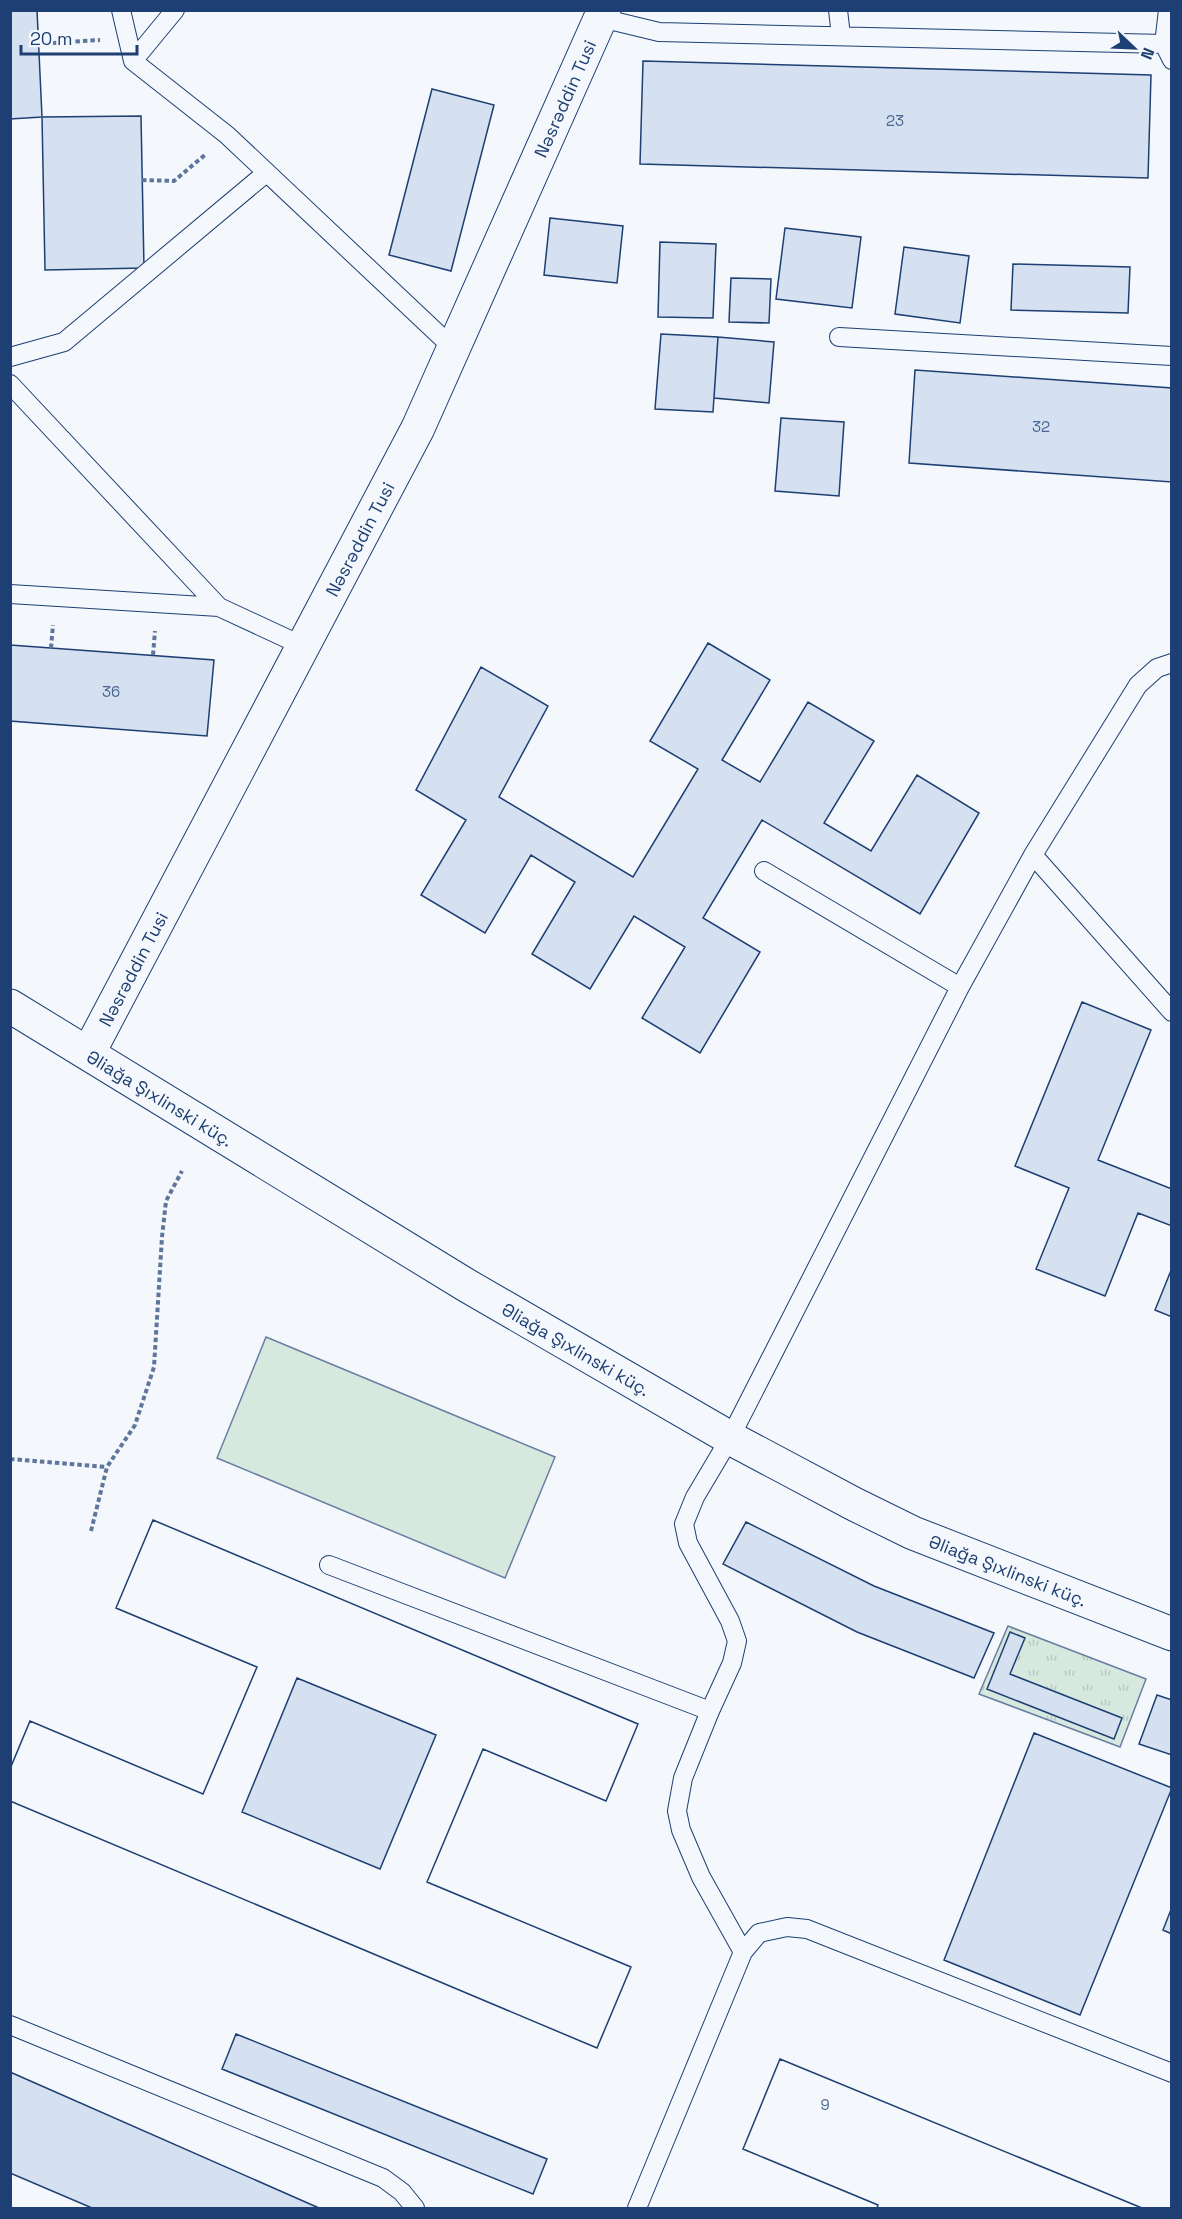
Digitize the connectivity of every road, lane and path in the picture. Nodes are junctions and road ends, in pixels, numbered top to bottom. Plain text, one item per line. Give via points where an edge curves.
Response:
1 (121, 10) edge
2 (175, 10) edge
3 (838, 10) edge
4 (1168, 10) edge
5 (602, 14) edge
6 (841, 36) junction
7 (127, 39) junction
8 (38, 44) dead end
9 (1168, 52) edge
10 (133, 61) junction
11 (227, 135) junction
12 (266, 172) junction
13 (142, 180) dead end
14 (839, 337) dead end
15 (453, 348) junction
16 (1172, 356) edge
17 (10, 357) edge
18 (10, 384) edge
19 (10, 594) edge
20 (219, 607) junction
21 (303, 646) junction
22 (1172, 663) edge
23 (1033, 855) junction
24 (764, 871) dead end
25 (960, 987) junction
26 (10, 1005) edge
27 (1172, 1012) edge
28 (89, 1052) junction
29 (183, 1171) dead end
30 (730, 1438) junction
31 (10, 1459) edge
32 (107, 1467) junction
33 (91, 1531) dead end
34 (329, 1565) dead end
35 (1172, 1635) edge
36 (710, 1711) junction
37 (743, 1952) junction
38 (10, 2025) edge
39 (1172, 2073) edge
40 (415, 2208) edge
41 (637, 2208) edge

1 - 7 lane
2 - 10 lane
3 - 6 lane
4 - 9 lane
5 - 6 lane via 659,32
5 - 15 main road, Nəsrəddin Tusi
6 - 9 lane
7 - 8 path
7 - 10 lane
10 - 11 lane
11 - 12 lane
11 - 13 path via 174,181
12 - 15 lane
12 - 17 lane via 64,342
14 - 16 lane
15 - 21 main road, Nəsrəddin Tusi via 418,428
18 - 20 lane
19 - 20 lane
20 - 21 lane
21 - 28 main road, Nəsrəddin Tusi
22 - 23 lane via 1157,668 1138,685
23 - 25 lane
23 - 27 lane
24 - 25 lane
25 - 30 lane
26 - 28 main road, Əliağa Şıxlinski küç.
28 - 30 main road, Əliağa Şıxlinski küç. via 465,1285
29 - 32 path via 166,1201 154,1366 135,1425
30 - 35 main road, Əliağa Şıxlinski küç. via 913,1533
30 - 36 lane via 695,1497 684,1524 688,1543 737,1641 732,1663
31 - 32 path
32 - 33 path
34 - 36 lane
36 - 37 lane via 683,1778 677,1810 701,1877
37 - 39 lane via 759,1933 787,1927 807,1929
37 - 41 lane
38 - 40 lane via 383,2178

